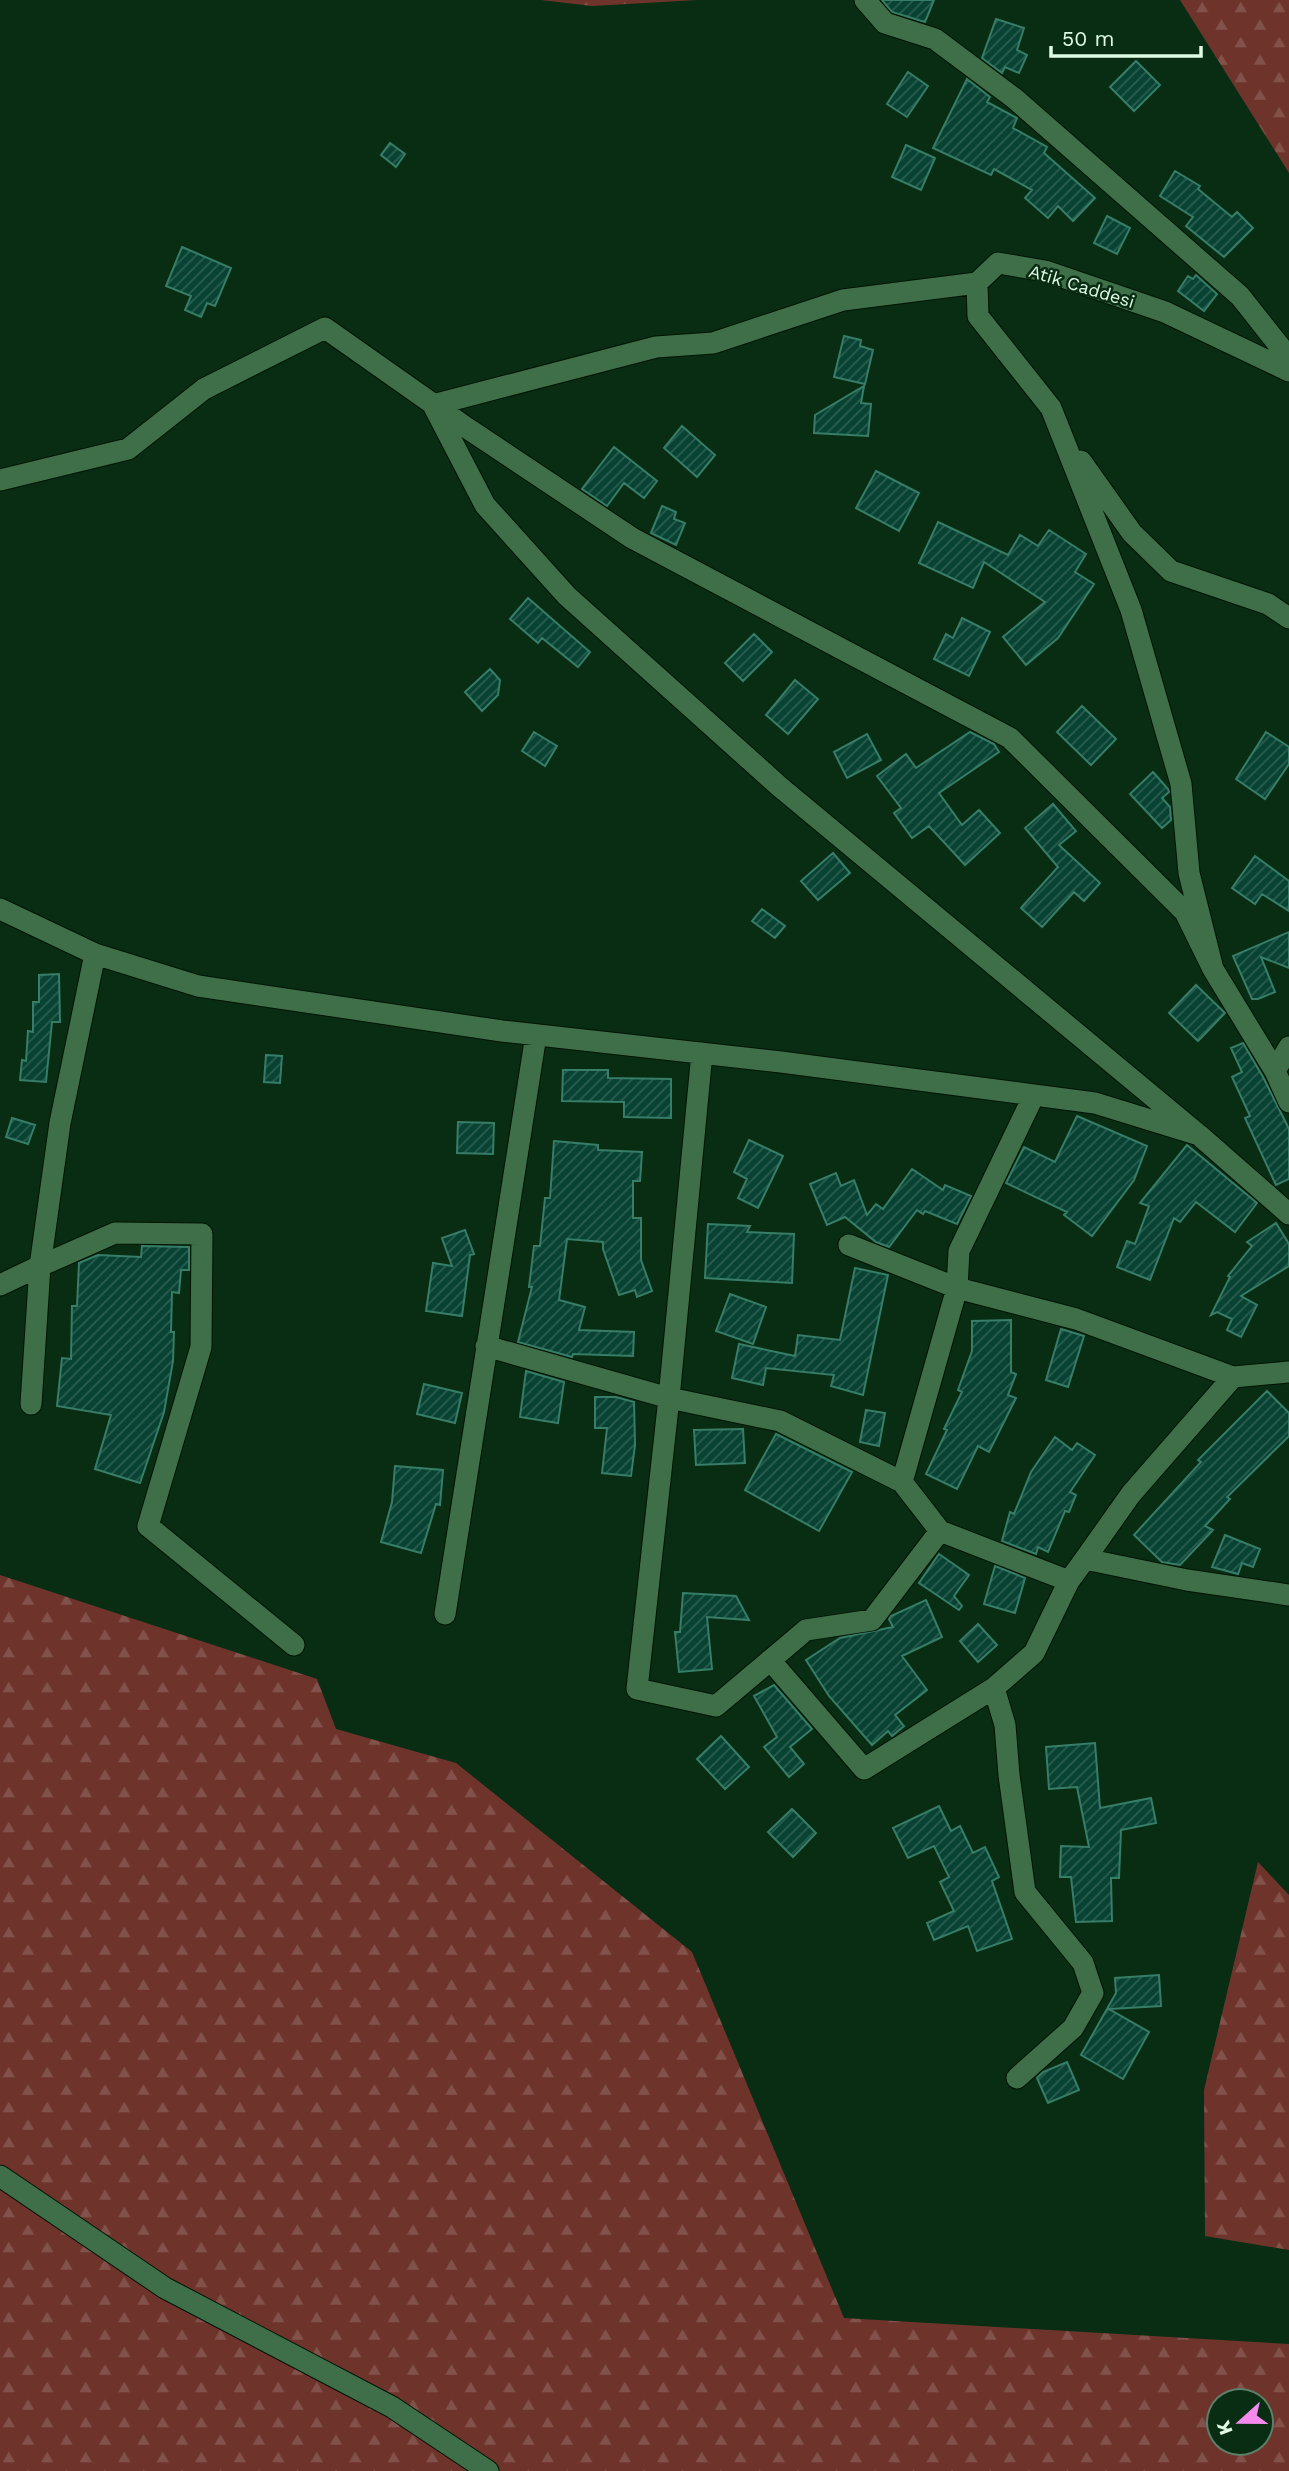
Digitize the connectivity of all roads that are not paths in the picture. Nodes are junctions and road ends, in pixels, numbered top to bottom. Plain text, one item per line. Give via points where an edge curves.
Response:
1 (865, 0) edge
2 (977, 283) junction
3 (1289, 358) edge
4 (1289, 371) edge
5 (433, 405) junction
6 (1061, 433) junction
7 (0, 480) edge
8 (1289, 618) edge
9 (0, 909) edge
10 (95, 954) junction
11 (1213, 969) junction
12 (536, 1035) junction
13 (1289, 1047) edge
14 (702, 1053) junction
15 (1275, 1071) junction
16 (1034, 1095) junction
17 (1289, 1102) edge
18 (1199, 1135) junction
19 (1289, 1214) edge
20 (849, 1245) dead end
21 (40, 1266) junction
22 (0, 1285) edge
23 (957, 1287) junction
24 (486, 1346) junction
25 (1289, 1372) edge
26 (1233, 1377) junction
27 (668, 1398) junction
28 (31, 1404) dead end
29 (902, 1482) junction
30 (940, 1531) junction
31 (1085, 1559) junction
32 (1069, 1581) junction
33 (1289, 1595) edge
34 (445, 1614) dead end
35 (294, 1645) dead end
36 (770, 1660) junction
37 (994, 1688) junction
38 (1017, 2078) dead end
39 (0, 2176) edge
40 (488, 2471) edge

1 - 3 street via 885,23 934,38 1014,98 1240,296
2 - 4 street, Atik Caddesi via 998,264 1045,271 1165,313
2 - 5 street via 843,300 713,343 656,347
2 - 6 street via 978,316 1051,408
5 - 7 street via 325,328 204,389 128,449
5 - 11 street via 632,538 1010,738 1185,912
5 - 18 street via 485,505 567,596 780,787
6 - 8 street via 1132,533 1171,571 1268,604
6 - 11 street via 1131,610 1181,784 1189,873
9 - 10 street
10 - 12 street via 198,986
10 - 21 street via 60,1123
11 - 15 street
12 - 14 street
12 - 24 street
13 - 15 street
14 - 16 street
14 - 27 street
15 - 17 street
16 - 18 street via 1095,1103
16 - 23 street via 959,1251
18 - 19 street
20 - 23 street
21 - 22 street
21 - 28 street
21 - 35 street via 115,1233 202,1234 201,1347 148,1526
23 - 26 street via 1076,1319
23 - 29 street
24 - 27 street
24 - 34 street
25 - 26 street
26 - 31 street via 1132,1494
27 - 29 street via 780,1420
27 - 36 street via 637,1689 716,1706
29 - 30 street
30 - 32 street
30 - 36 street via 872,1620 806,1630
31 - 32 street
31 - 33 street
32 - 37 street via 1034,1653
36 - 37 street via 864,1769
37 - 38 street via 1005,1725 1025,1892 1083,1963 1093,1993 1073,2028
39 - 40 street via 165,2288 392,2407

